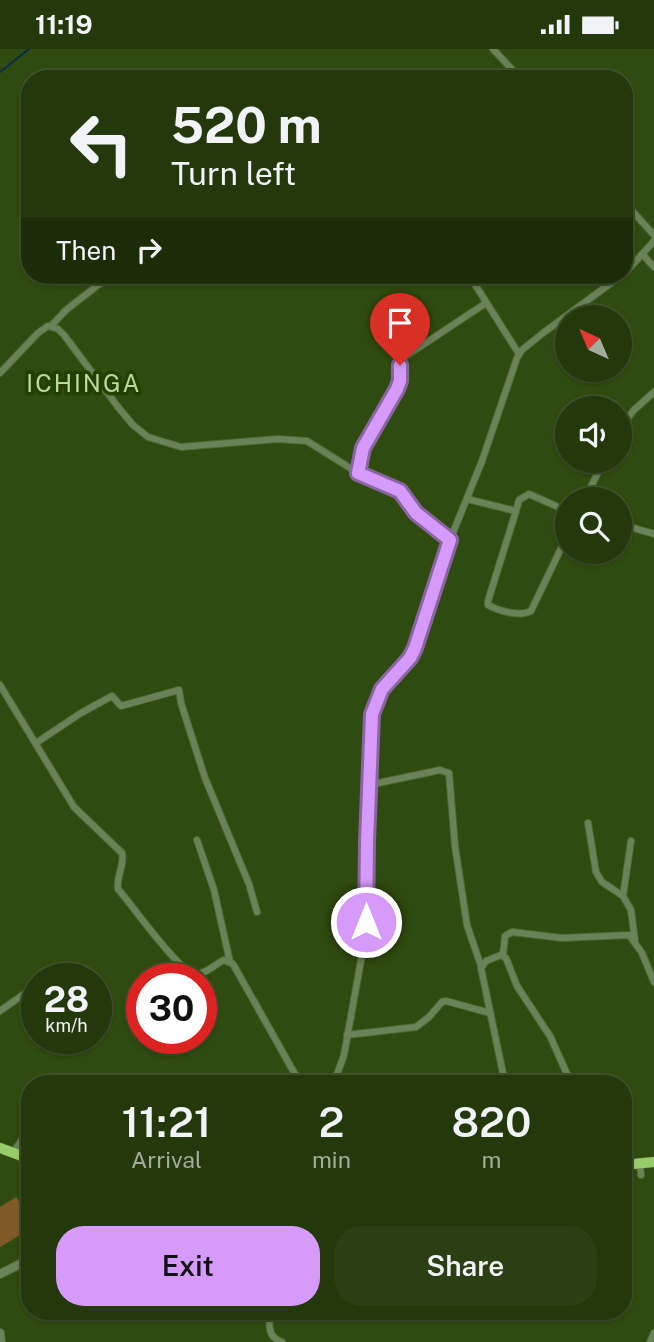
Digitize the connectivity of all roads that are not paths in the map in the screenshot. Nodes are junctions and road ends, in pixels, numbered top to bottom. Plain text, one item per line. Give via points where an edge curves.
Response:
1 (493, 49) edge
2 (513, 70) edge
3 (633, 212) edge
4 (654, 235) edge
5 (654, 241) edge
6 (643, 255) junction
7 (633, 265) edge
8 (654, 267) edge
9 (99, 284) edge
10 (475, 284) edge
11 (610, 284) edge
12 (486, 303) junction
13 (51, 326) junction
14 (519, 354) junction
15 (0, 373) edge
16 (654, 392) edge
17 (632, 412) edge
18 (358, 473) junction
19 (467, 499) junction
20 (555, 506) edge
21 (516, 511) junction
22 (632, 528) edge
23 (654, 534) edge
24 (450, 540) junction
25 (555, 561) edge
26 (0, 685) edge
27 (36, 743) junction
28 (369, 785) junction
29 (588, 823) dead end
30 (197, 841) dead end
31 (631, 841) dead end
32 (623, 896) junction
33 (257, 912) dead end
34 (635, 943) junction
35 (503, 955) junction
36 (230, 962) junction
37 (481, 966) junction
38 (654, 982) edge
39 (21, 995) edge
40 (0, 1011) edge
41 (490, 1013) junction
42 (347, 1035) junction
43 (295, 1075) edge
44 (337, 1075) edge
45 (503, 1075) edge
46 (567, 1075) edge
47 (21, 1141) edge
48 (0, 1148) edge
49 (13, 1153) junction
50 (21, 1156) edge
51 (654, 1162) edge
52 (640, 1163) junction
53 (632, 1164) edge
54 (640, 1175) dead end
55 (21, 1264) edge
56 (0, 1274) edge
57 (270, 1320) edge
58 (0, 1333) edge
59 (654, 1333) edge
60 (1, 1342) edge
61 (282, 1342) edge
62 (650, 1342) edge

1 - 2 street
3 - 4 street
5 - 6 street
6 - 7 street
6 - 8 street
9 - 13 street
10 - 12 street
11 - 14 street
12 - 14 street
12 - 18 street via 403,358 397,389 363,448
13 - 15 street via 38,333
13 - 18 street via 64,335 133,425 148,437 181,447 307,441
14 - 19 street
16 - 17 street
18 - 24 street via 400,491 416,513
19 - 21 street
19 - 24 street
20 - 21 street via 525,494
21 - 25 street via 488,605 519,614 531,611
22 - 23 street
24 - 28 street via 415,648 388,680 374,707
26 - 27 street
27 - 33 street via 112,696 121,706 179,690 201,768
27 - 36 street via 78,812 122,853 118,889 169,951 196,974 224,960
28 - 37 street via 440,770 449,773 467,925
28 - 42 street via 368,907
29 - 32 street via 596,872
30 - 36 street via 214,890
31 - 32 street
32 - 34 street via 631,910
34 - 35 street via 629,936 539,937 519,931 505,936
34 - 38 street
35 - 37 street
35 - 46 street
36 - 43 street
37 - 41 street
39 - 40 street
41 - 42 street via 446,1001 416,1027
41 - 45 street
42 - 44 street
47 - 49 street
48 - 49 highway
49 - 50 highway
51 - 52 highway
52 - 53 highway
52 - 54 street
55 - 56 street
57 - 61 street via 274,1339
58 - 60 street
59 - 62 street

